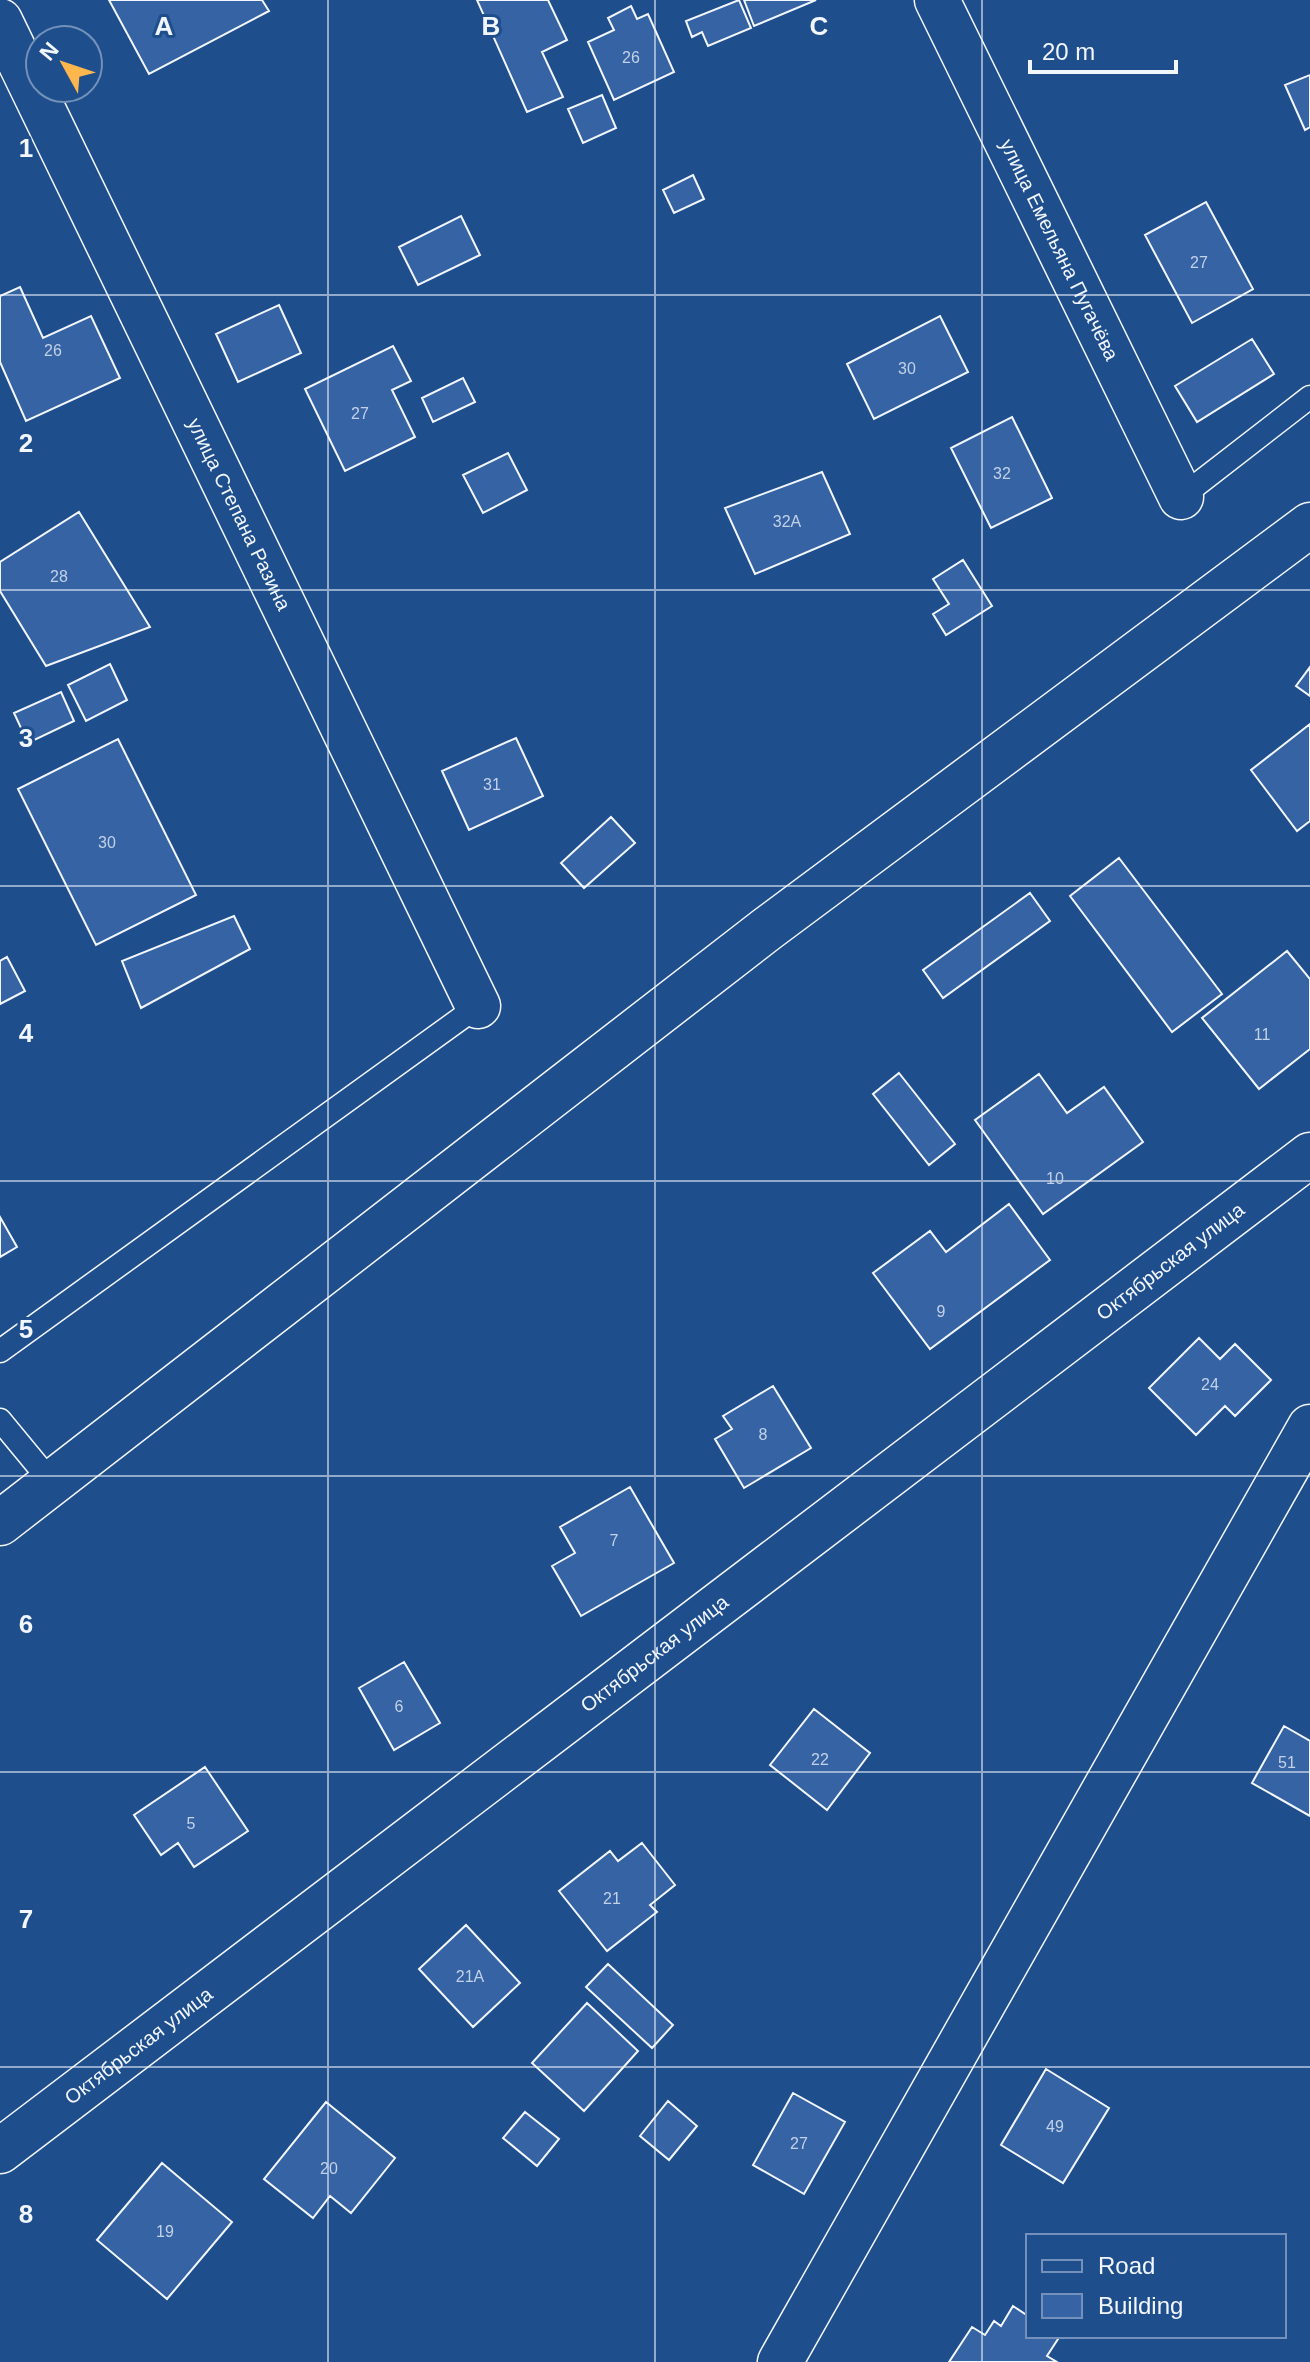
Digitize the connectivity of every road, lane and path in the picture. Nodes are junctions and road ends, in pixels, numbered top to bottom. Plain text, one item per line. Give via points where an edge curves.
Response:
1 (937, 0) edge
2 (0, 21) edge
3 (1310, 397) edge
4 (1181, 497) joint
5 (1310, 525) edge
6 (478, 1006) joint
7 (1310, 1155) edge
8 (0, 1351) edge
9 (0, 1420) edge
10 (1310, 1427) edge
11 (52, 1483) junction
12 (0, 1523) edge
13 (0, 2151) edge
14 (780, 2362) edge

1 - 4 street, улица Емельяна Пугачёва
2 - 6 street, улица Степана Разина
3 - 4 lane
5 - 11 street via 767,929
6 - 8 lane
7 - 13 street, Октябрьская улица
9 - 11 lane
10 - 14 street
11 - 12 street

